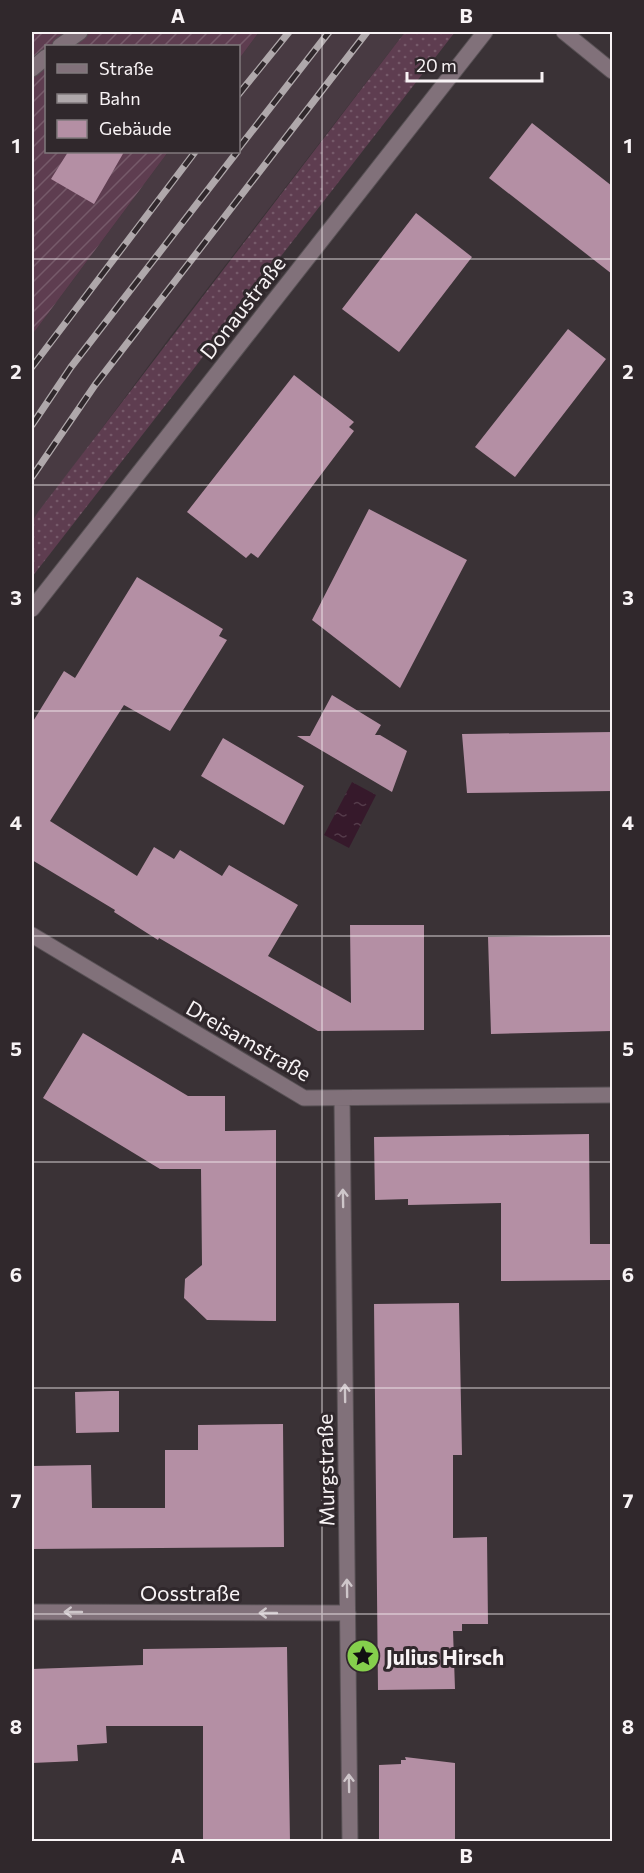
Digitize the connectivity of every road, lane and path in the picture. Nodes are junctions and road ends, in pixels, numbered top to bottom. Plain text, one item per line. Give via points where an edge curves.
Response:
1 (80, 32) edge
2 (485, 32) edge
3 (564, 32) edge
4 (61, 45) edge
5 (45, 58) edge
6 (32, 69) edge
7 (612, 71) edge
8 (32, 609) edge
9 (32, 934) edge
10 (612, 1095) edge
11 (342, 1098) junction
12 (32, 1612) edge
13 (348, 1613) junction
14 (350, 1842) edge

1 - 4 street
2 - 8 street, Donaustraße
3 - 7 street
5 - 6 street
9 - 11 street, Dreisamstraße via 304,1098
10 - 11 street, Dreisamstraße
13 -> 11 street, Murgstraße
13 -> 12 street, Oosstraße
14 -> 13 street, Murgstraße

